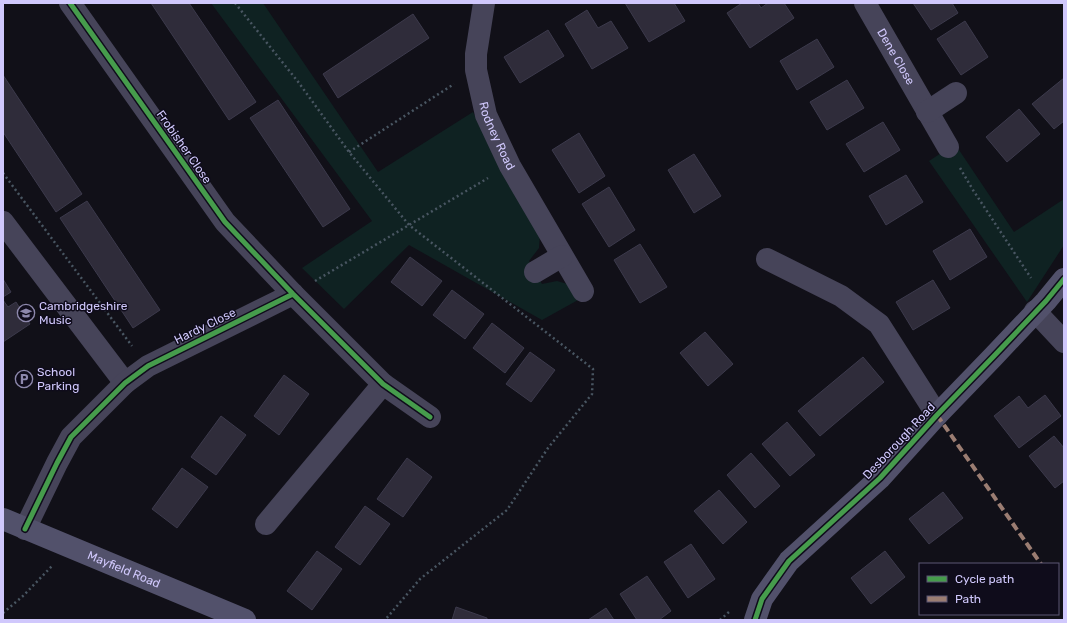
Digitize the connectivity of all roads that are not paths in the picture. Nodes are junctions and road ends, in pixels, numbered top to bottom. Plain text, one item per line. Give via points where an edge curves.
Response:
1 (70, 3) edge
2 (484, 3) edge
3 (865, 3) edge
4 (956, 93) dead end
5 (927, 112) junction
6 (948, 147) road end
7 (3, 222) edge
8 (562, 256) junction
9 (767, 259) dead end
10 (535, 272) dead end
11 (1064, 279) edge
12 (583, 291) dead end
13 (293, 294) junction
14 (1041, 306) junction
15 (1064, 342) edge
16 (125, 383) junction
17 (384, 384) junction
18 (936, 415) junction
19 (430, 417) dead end
20 (3, 519) edge
21 (266, 524) dead end
22 (25, 529) junction
23 (245, 620) edge
24 (754, 620) edge

1 - 13 street, Frobisher Close via 225,222
2 - 8 street, Rodney Road via 476,70 486,115 510,166
3 - 5 street, Dene Close
4 - 5 street
5 - 6 street, Dene Close
7 - 16 street
8 - 10 street
8 - 12 street, Rodney Road
9 - 18 street, Desborough Road via 841,296 879,324
11 - 14 street, Desborough Road
13 - 16 street, Hardy Close via 148,366
13 - 17 street
14 - 15 street
14 - 18 street, Desborough Road
16 - 22 street, Hardy Close via 72,436
17 - 19 street
17 - 21 street
18 - 24 street, Desborough Road via 880,478 789,561 762,599
20 - 22 street, Mayfield Road
22 - 23 street, Mayfield Road

